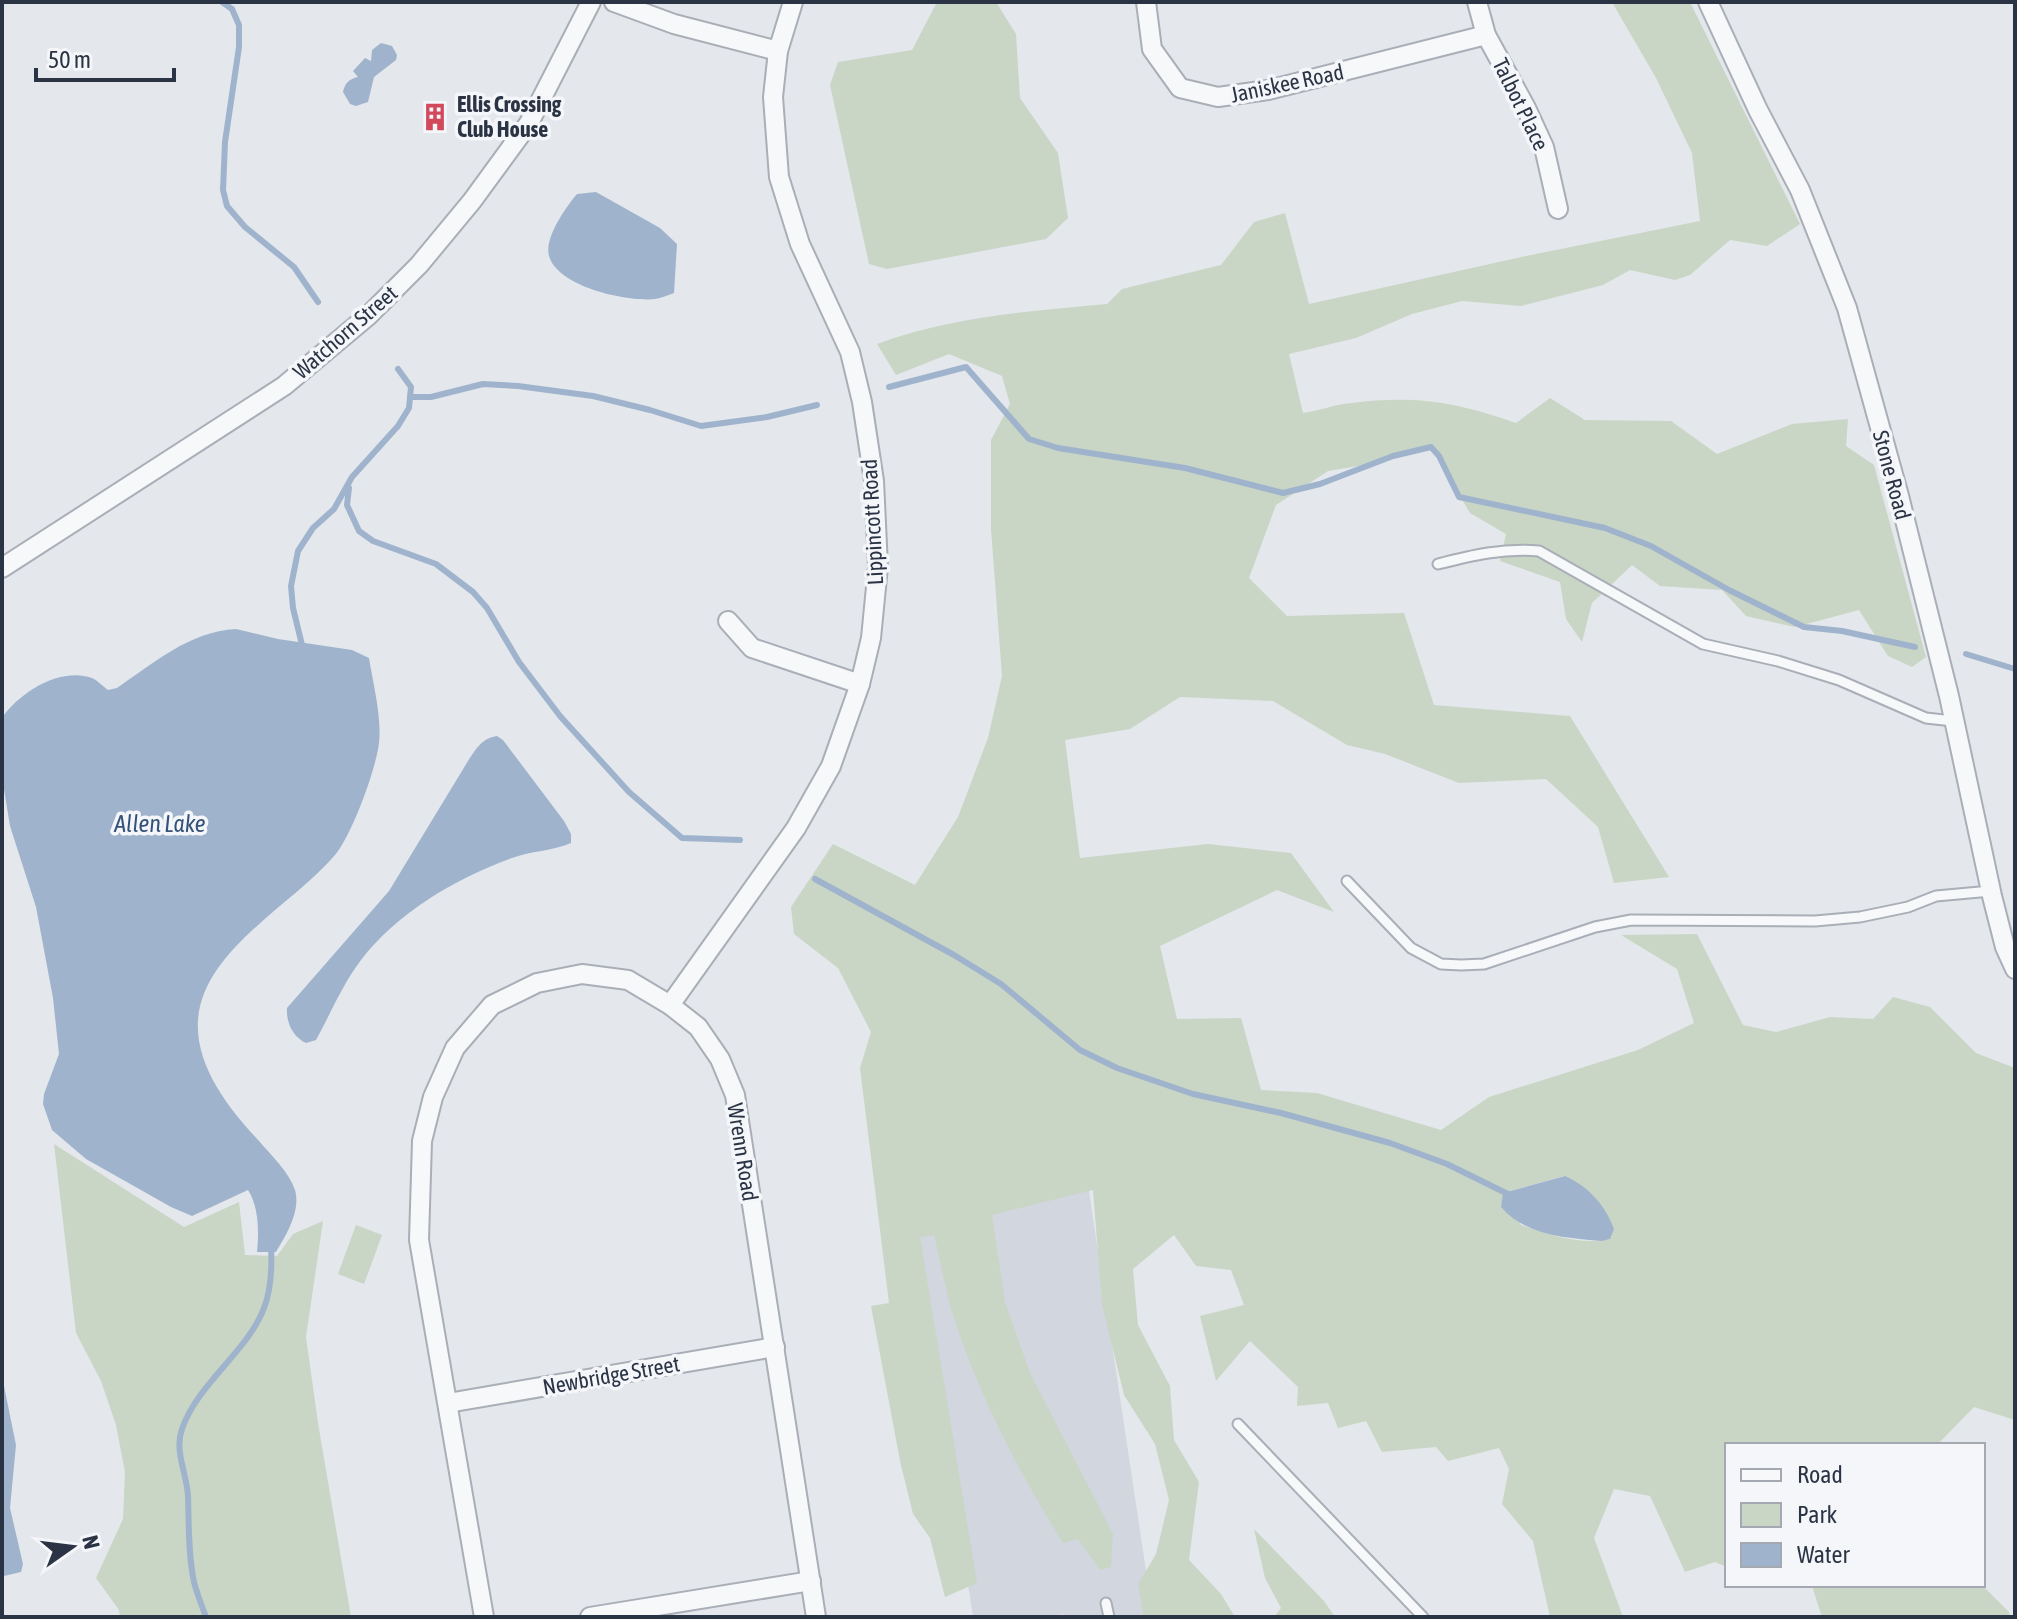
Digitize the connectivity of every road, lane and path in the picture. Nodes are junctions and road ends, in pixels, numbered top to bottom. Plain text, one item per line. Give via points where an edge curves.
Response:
1 (591, 2) edge
2 (614, 2) edge
3 (793, 2) edge
4 (1146, 2) edge
5 (1477, 2) edge
6 (1708, 2) edge
7 (1486, 35) junction
8 (778, 51) junction
9 (1558, 209) dead end
10 (1438, 564) dead end
11 (2, 568) edge
12 (728, 621) dead end
13 (860, 684) junction
14 (1953, 721) junction
15 (1347, 881) dead end
16 (1991, 891) junction
17 (2015, 969) edge
18 (670, 1005) junction
19 (775, 1347) junction
20 (448, 1403) junction
21 (1238, 1424) dead end
22 (811, 1581) junction
23 (1106, 1603) dead end
24 (484, 1617) edge
25 (590, 1617) edge
26 (816, 1617) edge
27 (1109, 1617) edge
28 (1423, 1617) edge

1 - 11 street, Watchorn Street via 529,123 419,265 369,315 284,386
2 - 8 street
3 - 8 street, Lippincott Road
4 - 7 street, Janiskee Road via 1152,49 1180,88 1218,97 1268,90
5 - 7 street, Talbot Place
6 - 14 street, Stone Road via 1800,190 1847,308
7 - 9 street, Talbot Place via 1544,147
8 - 13 street, Lippincott Road via 773,97 779,177 800,244 850,352 874,481 878,567
10 - 14 lane via 1486,552 1539,551 1703,644 1791,664 1926,718
12 - 13 street via 752,648
13 - 18 street, Lippincott Road via 831,766 796,828
14 - 16 street, Stone Road
15 - 16 lane via 1411,948 1441,964 1461,965 1484,964 1631,920 1815,921 1860,917 1936,896
16 - 17 street, Stone Road
18 - 19 street, Wrenn Road via 698,1027 720,1059 735,1095
18 - 20 street, Wrenn Road via 628,980 582,974 537,983 492,1005 455,1048 433,1097 419,1181 419,1240
19 - 20 street, Newbridge Street
19 - 22 street, Wrenn Road
20 - 24 street, Wrenn Road
21 - 28 lane
22 - 25 street
22 - 26 street, Wrenn Road
23 - 27 lane

